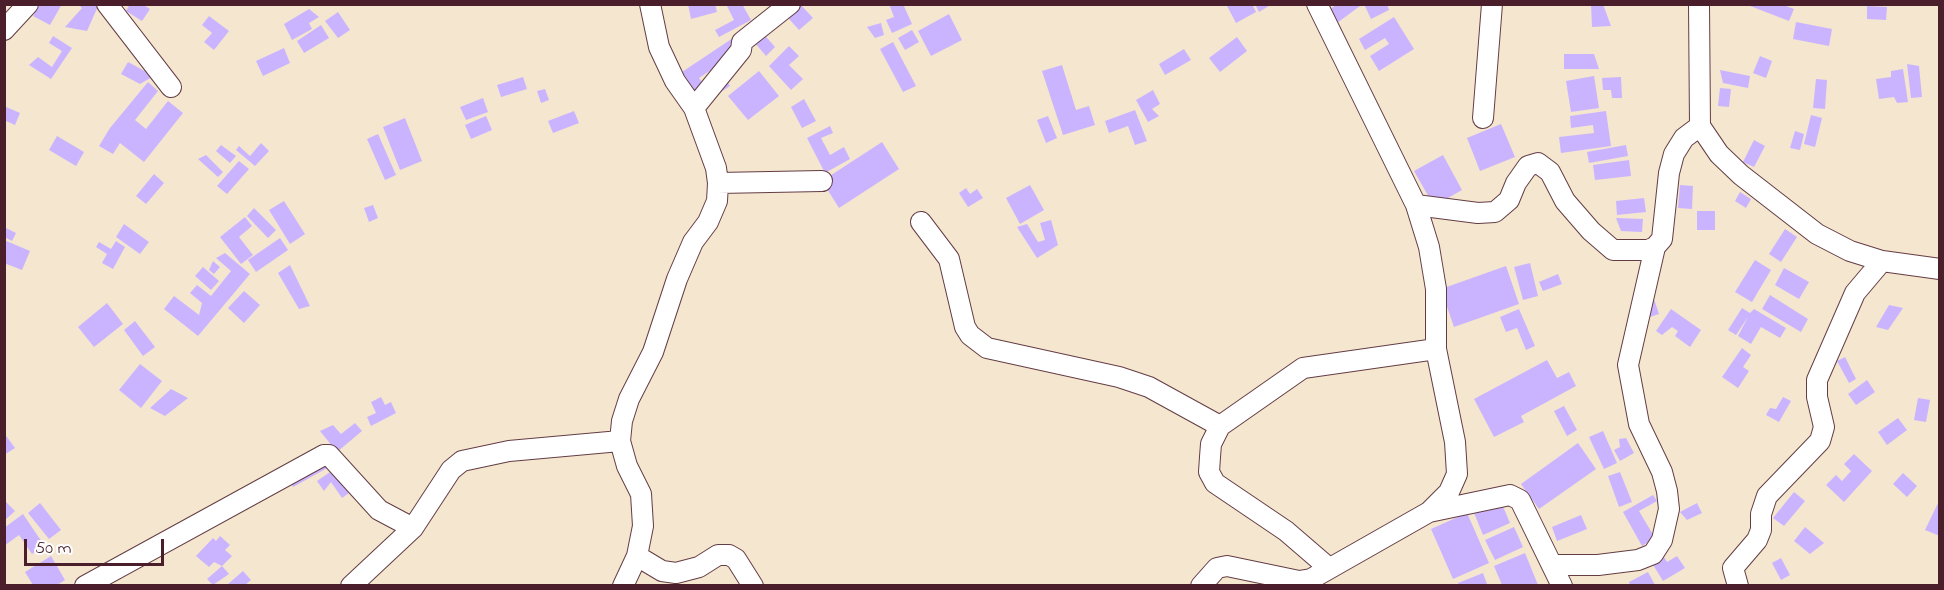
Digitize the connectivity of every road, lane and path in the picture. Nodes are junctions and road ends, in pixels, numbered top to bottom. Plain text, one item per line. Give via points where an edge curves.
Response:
1 (107, 4) edge
2 (650, 4) edge
3 (790, 4) edge
4 (1317, 4) edge
5 (1492, 4) edge
6 (1699, 4) edge
7 (22, 6) edge
8 (4, 30) edge
9 (171, 87) dead end
10 (694, 108) junction
11 (1483, 118) dead end
12 (1700, 126) junction
13 (822, 181) dead end
14 (718, 183) junction
15 (1416, 205) junction
16 (921, 222) dead end
17 (1655, 247) junction
18 (1882, 261) junction
19 (1940, 269) edge
20 (1436, 349) junction
21 (1220, 426) junction
22 (620, 441) junction
23 (1429, 512) junction
24 (413, 528) junction
25 (637, 556) junction
26 (1553, 565) junction
27 (1329, 568) junction
28 (84, 585) edge
29 (351, 585) edge
30 (623, 585) edge
31 (753, 585) edge
32 (1201, 585) edge
33 (1562, 585) edge
34 (1738, 585) edge

1 - 9 street
2 - 10 street via 659,46 675,81
3 - 10 street via 742,42 741,50
4 - 15 street
5 - 11 street
6 - 12 street
7 - 8 street
10 - 14 street
12 - 17 street via 1684,138 1674,154 1668,173 1664,234
12 - 18 street via 1719,154 1741,175 1802,223 1850,251
13 - 14 street
14 - 22 street via 717,201 693,242 653,352 629,399
15 - 17 street via 1495,212 1509,200 1528,166 1538,163 1550,172 1565,201 1613,250 1638,252
15 - 20 street via 1429,246 1436,289
16 - 21 street via 949,259 965,327 987,348 1149,387
17 - 26 street via 1628,365 1639,424 1667,491 1669,509 1662,540 1653,554 1638,560
18 - 19 street
18 - 34 street via 1850,302 1817,380 1824,427 1820,441 1767,496 1757,540 1733,568
20 - 21 street via 1303,368
20 - 23 street via 1455,442 1457,474 1449,492
21 - 27 street via 1211,444 1209,472 1215,483 1287,531
22 - 24 street via 509,451 462,460 451,470
22 - 25 street via 641,494 643,526
23 - 26 street via 1510,495 1520,500
23 - 27 street
24 - 28 street via 380,510 329,455 324,455
24 - 29 street
25 - 30 street
25 - 31 street via 662,571 676,573 699,567 718,555 729,555
26 - 33 street
27 - 32 street via 1299,581 1227,566 1217,568

